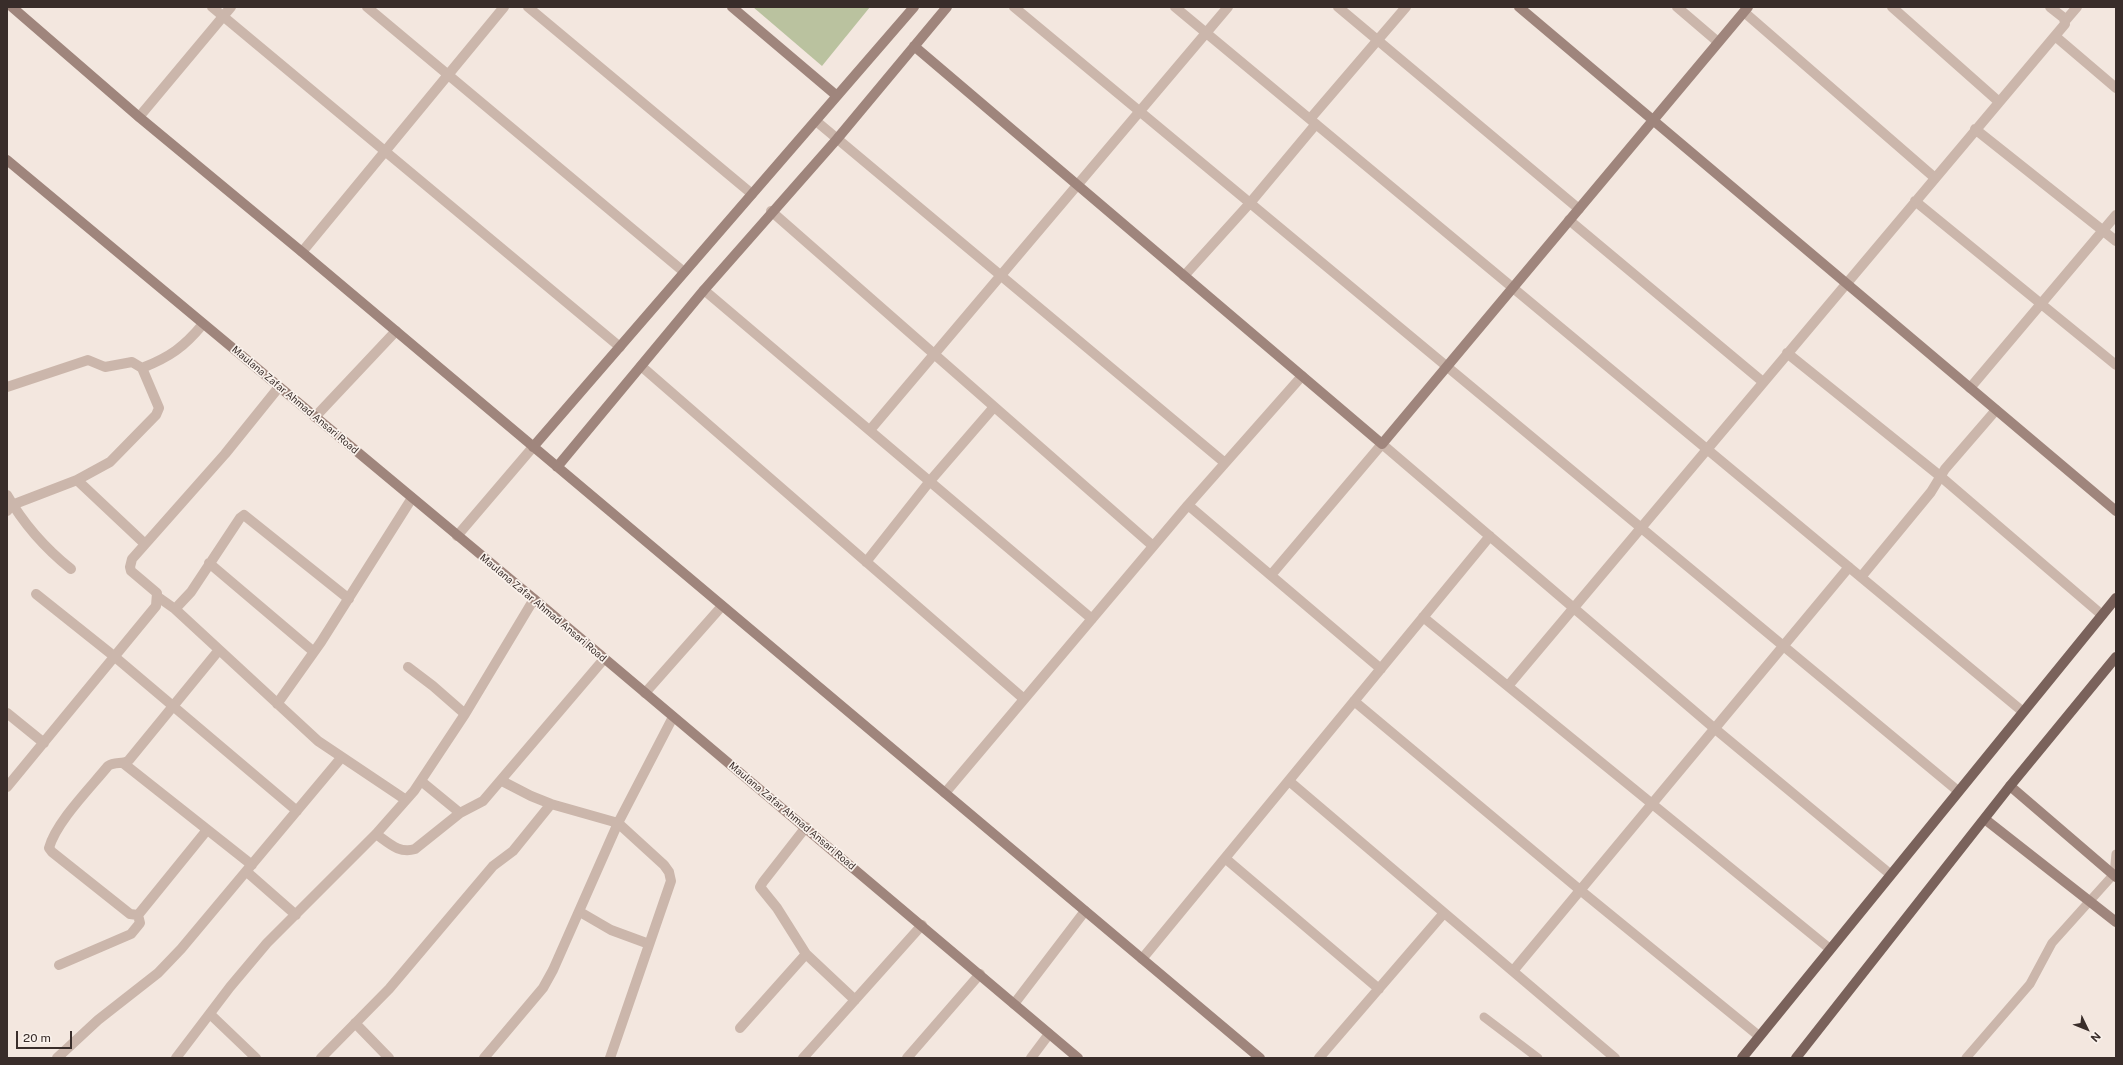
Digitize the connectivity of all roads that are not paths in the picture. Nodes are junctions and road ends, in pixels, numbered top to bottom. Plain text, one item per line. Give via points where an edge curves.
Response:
1 (12, 7) edge
2 (212, 7) edge
3 (231, 7) edge
4 (367, 7) edge
5 (504, 7) edge
6 (528, 7) edge
7 (732, 7) edge
8 (914, 7) edge
9 (946, 7) edge
10 (1014, 7) edge
11 (1175, 7) edge
12 (1228, 7) edge
13 (1338, 7) edge
14 (1406, 7) edge
15 (1519, 7) edge
16 (1677, 7) edge
17 (1892, 7) edge
18 (2050, 7) edge
19 (2077, 7) edge
20 (1746, 9) edge
21 (223, 16) junction
22 (2066, 21) junction
23 (1206, 33) junction
24 (2055, 36) junction
25 (1377, 40) junction
26 (1718, 42) junction
27 (914, 46) junction
28 (448, 75) junction
29 (2116, 88) edge
30 (837, 96) junction
31 (1998, 101) junction
32 (1140, 112) junction
33 (138, 117) junction
34 (1653, 120) junction
35 (816, 121) junction
36 (1313, 121) junction
37 (1975, 129) junction
38 (837, 139) junction
39 (385, 151) junction
40 (7, 160) edge
41 (1934, 178) junction
42 (1078, 185) junction
43 (752, 194) junction
44 (1915, 201) junction
45 (1250, 203) junction
46 (1579, 209) junction
47 (771, 211) junction
48 (2116, 215) edge
49 (1568, 220) junction
50 (2103, 231) junction
51 (2116, 241) edge
52 (302, 252) junction
53 (684, 272) junction
54 (1000, 276) junction
55 (1184, 276) junction
56 (1846, 283) junction
57 (1512, 288) junction
58 (704, 290) junction
59 (2042, 304) junction
60 (203, 324) junction
61 (396, 331) junction
62 (620, 347) junction
63 (1787, 353) junction
64 (934, 354) junction
65 (2116, 365) edge
66 (641, 366) junction
67 (1446, 367) junction
68 (142, 368) junction
69 (1302, 376) junction
70 (1763, 382) junction
71 (7, 387) edge
72 (279, 387) junction
73 (1970, 388) junction
74 (994, 407) junction
75 (1996, 410) junction
76 (315, 417) junction
77 (870, 430) junction
78 (1382, 444) junction
79 (533, 447) junction
80 (1707, 449) junction
81 (1225, 463) junction
82 (557, 467) junction
83 (1940, 476) junction
84 (77, 480) junction
85 (930, 481) junction
86 (7, 494) edge
87 (412, 498) junction
88 (1188, 505) junction
89 (10, 508) edge
90 (2116, 511) edge
91 (1640, 528) junction
92 (457, 536) junction
93 (1490, 536) junction
94 (145, 544) junction
95 (1153, 546) junction
96 (866, 562) junction
97 (209, 563) junction
98 (1849, 567) junction
99 (71, 569) dead end
100 (1271, 575) junction
101 (1861, 577) junction
102 (36, 594) dead end
103 (158, 596) junction
104 (2116, 598) edge
105 (349, 599) junction
106 (534, 599) junction
107 (722, 606) junction
108 (1574, 608) junction
109 (175, 609) junction
110 (2102, 615) junction
111 (1423, 617) junction
112 (1092, 619) junction
113 (1782, 646) junction
114 (220, 650) junction
115 (314, 652) junction
116 (115, 657) junction
117 (2116, 658) edge
118 (604, 659) junction
119 (408, 667) dead end
120 (1381, 669) junction
121 (1508, 686) junction
122 (645, 693) junction
123 (1024, 699) junction
124 (1354, 701) junction
125 (277, 704) junction
126 (173, 706) junction
127 (2022, 711) junction
128 (7, 713) edge
129 (465, 714) junction
130 (673, 717) junction
131 (1714, 728) junction
132 (44, 743) junction
133 (341, 758) junction
134 (122, 763) junction
135 (502, 780) junction
136 (421, 781) junction
137 (1289, 781) junction
138 (2010, 786) junction
139 (7, 788) edge
140 (1958, 791) junction
141 (945, 793) junction
142 (406, 800) junction
143 (551, 804) junction
144 (1652, 804) junction
145 (297, 811) junction
146 (460, 813) junction
147 (1986, 820) junction
148 (618, 823) junction
149 (806, 827) junction
150 (208, 830) junction
151 (376, 834) junction
152 (2116, 854) edge
153 (1226, 859) junction
154 (250, 869) junction
155 (1890, 874) junction
156 (2115, 876) edge
157 (1580, 890) junction
158 (2090, 902) junction
159 (1085, 911) junction
160 (580, 912) junction
161 (1444, 913) junction
162 (138, 915) junction
163 (296, 915) junction
164 (2116, 922) edge
165 (922, 925) junction
166 (649, 944) junction
167 (1830, 949) junction
168 (806, 954) junction
169 (1142, 959) junction
170 (59, 965) dead end
171 (1513, 971) junction
172 (980, 974) junction
173 (1379, 988) junction
174 (855, 1000) junction
175 (1014, 1004) junction
176 (210, 1014) junction
177 (1484, 1017) dead end
178 (355, 1023) junction
179 (740, 1028) dead end
180 (1049, 1034) junction
181 (1759, 1036) junction
182 (57, 1058) edge
183 (176, 1058) edge
184 (256, 1058) edge
185 (321, 1058) edge
186 (389, 1058) edge
187 (484, 1058) edge
188 (610, 1058) edge
189 (803, 1058) edge
190 (907, 1058) edge
191 (1031, 1058) edge
192 (1078, 1058) edge
193 (1260, 1058) edge
194 (1319, 1058) edge
195 (1538, 1058) edge
196 (1615, 1058) edge
197 (1742, 1058) edge
198 (1796, 1058) edge
199 (1966, 1058) edge

1 - 33 street
2 - 21 street
3 - 21 street
4 - 28 street
5 - 28 street
6 - 43 street
7 - 30 street
8 - 30 street
9 - 27 street
10 - 32 street
11 - 23 street
12 - 23 street
13 - 25 street
14 - 25 street
15 - 34 street
16 - 26 street
17 - 31 street
18 - 22 street
19 - 22 street
20 - 26 street
20 - 41 street
21 - 33 street
21 - 39 street
22 - 24 street
23 - 32 street
23 - 36 street
24 - 29 street
24 - 31 street
25 - 36 street
25 - 46 street
26 - 34 street
27 - 38 street
27 - 42 street
28 - 39 street
28 - 53 street
30 - 35 street
31 - 37 street
32 - 42 street
32 - 45 street
33 - 52 street
34 - 46 street
34 - 56 street
35 - 38 street
35 - 43 street
36 - 45 street
36 - 57 street
37 - 41 street
37 - 50 street
38 - 47 street
38 - 54 street
39 - 52 street
39 - 62 street
40 - 60 street, Maulana Zafar Ahmad Ansari Road
41 - 44 street
42 - 54 street
42 - 55 street
43 - 53 street
44 - 56 street
44 - 59 street
45 - 55 street
45 - 67 street
46 - 49 street
47 - 58 street
47 - 64 street
48 - 50 street
49 - 57 street
49 - 70 street
50 - 51 street
50 - 59 street
52 - 61 street
53 - 62 street
54 - 64 street
54 - 81 street
55 - 69 street
56 - 63 street
56 - 73 street
57 - 67 street
57 - 80 street
58 - 66 street
58 - 77 street
59 - 65 street
59 - 73 street
60 - 68 street via 178,351 164,360
60 - 72 street, Maulana Zafar Ahmad Ansari Road
61 - 76 street
61 - 79 street
62 - 79 street
63 - 70 street
63 - 83 street
64 - 74 street
64 - 77 street
66 - 82 street
66 - 96 street
67 - 78 street
67 - 91 street
68 - 71 street via 132,362 105,367 88,360
68 - 84 street via 158,411 117,457
69 - 78 street
69 - 81 street
70 - 80 street
72 - 76 street, Maulana Zafar Ahmad Ansari Road
72 - 94 street via 225,454
73 - 75 street
74 - 85 street
74 - 95 street
75 - 83 street
75 - 90 street
76 - 87 street, Maulana Zafar Ahmad Ansari Road
77 - 85 street
78 - 93 street
78 - 100 street
79 - 82 street
79 - 92 street
80 - 91 street
80 - 98 street
81 - 88 street
82 - 107 street
83 - 101 street via 1931,492
83 - 110 street
84 - 89 street
84 - 94 street
85 - 96 street
85 - 112 street
86 - 89 street
87 - 92 street, Maulana Zafar Ahmad Ansari Road
87 - 105 street
88 - 95 street
88 - 100 street
89 - 99 street via 51,552
91 - 108 street
91 - 113 street
92 - 106 street, Maulana Zafar Ahmad Ansari Road
93 - 108 street
93 - 111 street
94 - 103 street via 132,559 130,568 131,572
95 - 112 street
96 - 123 street
97 - 105 street via 244,515
97 - 109 street via 191,592
97 - 115 street
98 - 101 street
98 - 113 street
100 - 120 street
101 - 127 street
102 - 116 street
103 - 109 street
103 - 116 street via 156,606
104 - 110 main road
105 - 115 street
106 - 118 street, Maulana Zafar Ahmad Ansari Road
106 - 129 street
107 - 122 street
107 - 141 street
108 - 121 street
108 - 131 street
109 - 114 street
110 - 127 main road
111 - 120 street
111 - 121 street
112 - 123 street
113 - 131 street
113 - 140 street
114 - 125 street
114 - 126 street
115 - 125 street
116 - 126 street
116 - 132 street
117 - 138 main road
118 - 122 street, Maulana Zafar Ahmad Ansari Road
118 - 135 street
119 - 129 street
120 - 124 street
121 - 144 street
122 - 130 street, Maulana Zafar Ahmad Ansari Road
123 - 141 street
124 - 137 street
124 - 157 street
125 - 133 street
126 - 134 street via 129,760
126 - 145 street
127 - 140 main road
128 - 132 street
129 - 136 street
130 - 148 street
130 - 149 street, Maulana Zafar Ahmad Ansari Road
131 - 144 street
131 - 155 street
132 - 139 street
133 - 142 street
133 - 145 street
134 - 150 street
134 - 162 street via 116,762 108,766 68,815 51,840 49,848 130,914
135 - 143 street
135 - 146 street via 483,801
136 - 142 street
136 - 146 street
137 - 153 street
137 - 161 street
138 - 147 main road
138 - 156 street
140 - 155 main road
141 - 159 street
142 - 151 street
143 - 148 street
143 - 178 street via 513,851 494,866 389,989
144 - 157 street
144 - 167 street
145 - 154 street
146 - 151 street via 415,849 400,850
147 - 158 street
147 - 198 main road
148 - 160 street
148 - 166 street via 669,872 671,881
149 - 165 street, Maulana Zafar Ahmad Ansari Road
149 - 168 street via 760,887 777,908
150 - 154 street
150 - 162 street
151 - 163 street
152 - 156 lane
153 - 169 street
153 - 173 street
154 - 163 street
154 - 182 street via 158,973 110,1010
155 - 167 main road
156 - 158 lane
157 - 171 street
157 - 181 street
158 - 164 street
158 - 199 lane via 2052,943 2030,984
159 - 169 street
159 - 175 street
160 - 166 street via 611,930
160 - 187 street via 543,988
161 - 171 street
161 - 173 street
162 - 170 street via 140,923 131,934
163 - 176 street via 267,943
165 - 172 street, Maulana Zafar Ahmad Ansari Road
165 - 174 street
166 - 188 street
167 - 181 main road
168 - 174 street
168 - 179 street
169 - 193 street
171 - 196 street
172 - 175 street, Maulana Zafar Ahmad Ansari Road
172 - 190 street
173 - 194 street
174 - 189 street
175 - 180 street, Maulana Zafar Ahmad Ansari Road
176 - 183 street
176 - 184 street
177 - 195 lane
178 - 185 street
178 - 186 street
180 - 191 street
180 - 192 street, Maulana Zafar Ahmad Ansari Road
181 - 197 main road

